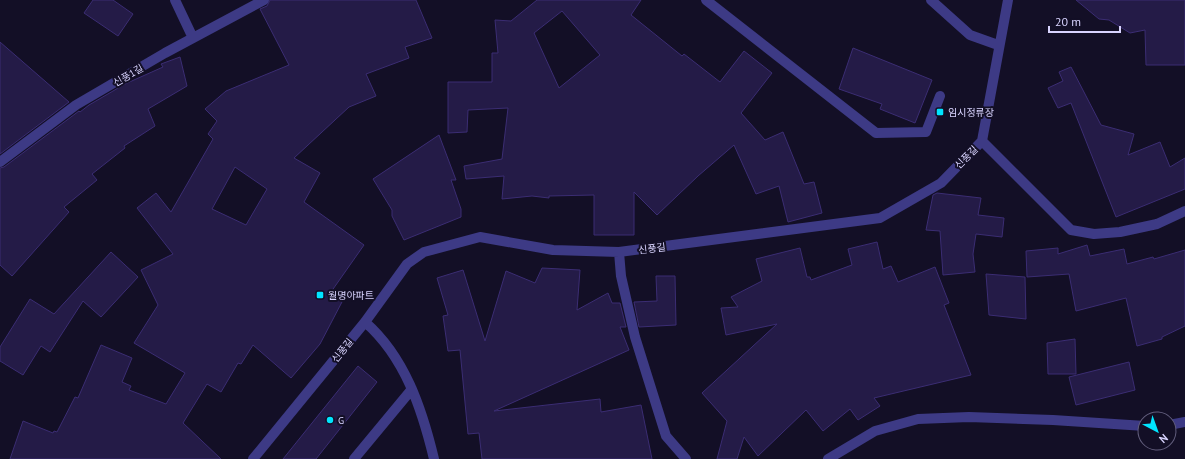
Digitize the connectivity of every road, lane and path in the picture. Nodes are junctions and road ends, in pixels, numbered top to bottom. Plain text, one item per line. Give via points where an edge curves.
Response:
1 (175, 0) edge
2 (264, 0) edge
3 (706, 0) edge
4 (931, 0) edge
5 (1008, 0) edge
6 (193, 38) junction
7 (998, 45) junction
8 (940, 96) dead end
9 (982, 141) junction
10 (0, 162) edge
11 (1185, 211) edge
12 (619, 252) junction
13 (365, 322) junction
14 (412, 389) junction
15 (1137, 425) edge
16 (252, 459) edge
17 (354, 459) edge
18 (434, 459) edge
19 (686, 459) edge
20 (828, 459) edge

1 - 6 lane
2 - 6 lane, 신풍1길
3 - 8 lane via 876,133 926,132
4 - 7 lane via 970,35
5 - 7 lane, 신풍길
6 - 10 lane, 신풍1길 via 76,105
7 - 9 lane, 신풍길
9 - 11 lane via 1071,230 1094,234 1120,232 1157,224
9 - 12 lane, 신풍길 via 940,183 880,218
12 - 13 lane, 신풍길 via 553,250 480,237 424,252 407,264
12 - 19 lane via 621,276 635,337 666,436
13 - 14 lane via 392,352
13 - 16 lane, 신풍길
14 - 17 lane
14 - 18 lane
15 - 20 lane via 969,417 918,419 875,431

